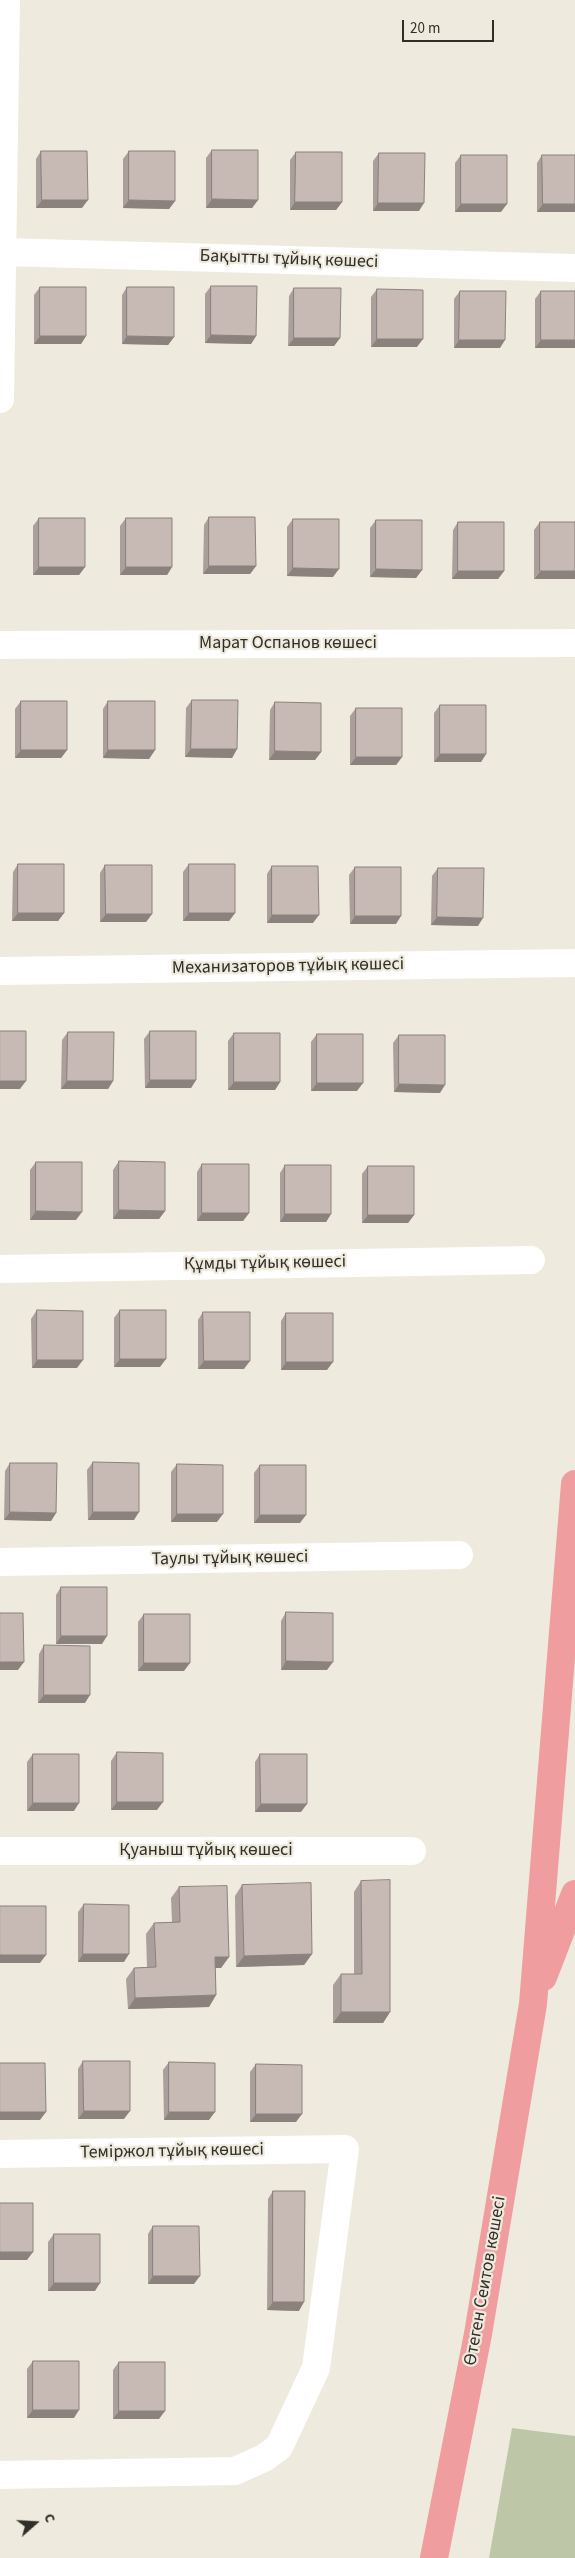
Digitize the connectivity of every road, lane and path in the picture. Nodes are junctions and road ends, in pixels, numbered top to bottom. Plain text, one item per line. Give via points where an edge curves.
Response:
1 (6, 0) edge
2 (2, 252) junction
3 (575, 268) edge
4 (0, 399) edge
5 (575, 643) edge
6 (0, 645) edge
7 (575, 963) edge
8 (0, 971) edge
9 (531, 1260) dead end
10 (0, 1269) edge
11 (575, 1484) edge
12 (459, 1555) dead end
13 (0, 1562) edge
14 (0, 1851) edge
15 (412, 1851) dead end
16 (575, 1894) edge
17 (533, 2004) junction
18 (0, 2154) edge
19 (0, 2475) edge
20 (434, 2558) edge

1 - 2 street
2 - 3 street, Бақытты тұйық көшесі
2 - 4 street
5 - 6 street, Марат Оспанов көшесі
7 - 8 street, Механизаторов тұйық көшесі
9 - 10 street, Құмды тұйық көшесі
11 - 17 main road
12 - 13 street, Таулы тұйық көшесі
14 - 15 street, Қуаныш тұйық көшесі
16 - 17 main road
17 - 20 main road, Өтеген Сеитов көшесі via 478,2334
18 - 19 street, Теміржол тұйық көшесі via 345,2150 316,2368 279,2447 235,2471

